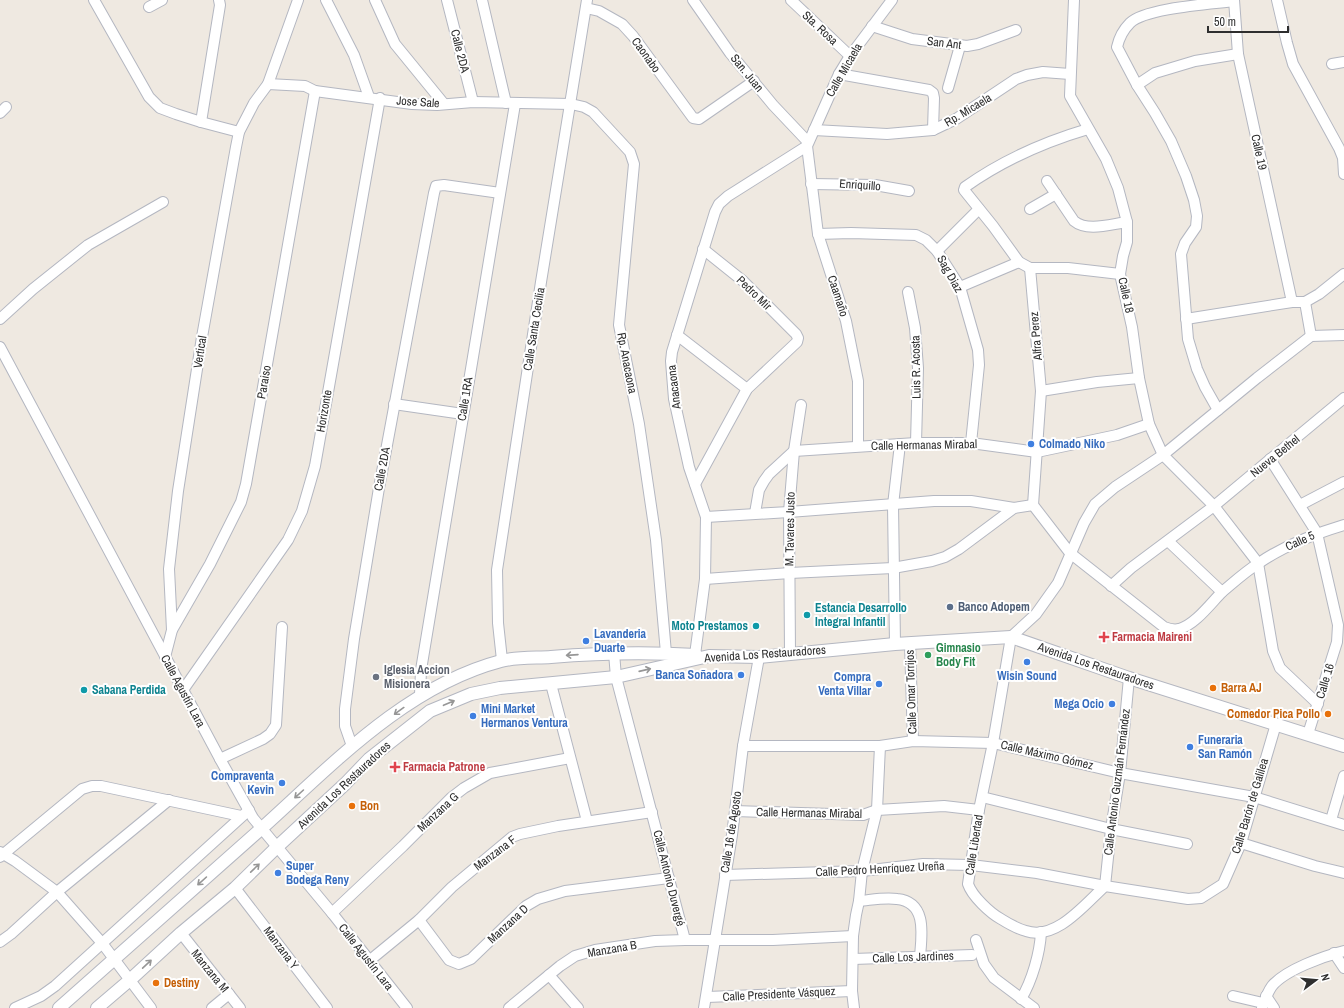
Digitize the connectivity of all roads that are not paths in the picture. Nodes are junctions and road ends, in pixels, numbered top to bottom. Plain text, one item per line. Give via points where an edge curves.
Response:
1 (94, 0) edge
2 (162, 0) edge
3 (219, 0) edge
4 (298, 0) edge
5 (326, 0) edge
6 (375, 0) edge
7 (447, 0) edge
8 (482, 0) edge
9 (693, 0) edge
10 (892, 0) edge
11 (1074, 0) edge
12 (1278, 0) edge
13 (795, 1) edge
14 (1234, 1) edge
15 (586, 4) edge
16 (149, 7) dead end
17 (872, 26) junction
18 (1016, 30) dead end
19 (960, 46) junction
20 (1238, 54) junction
21 (850, 56) junction
22 (1344, 62) edge
23 (1332, 64) dead end
24 (839, 74) junction
25 (1070, 74) junction
26 (754, 81) junction
27 (268, 84) junction
28 (1136, 84) junction
29 (948, 88) dead end
30 (315, 91) junction
31 (369, 97) junction
32 (380, 98) junction
33 (473, 102) junction
34 (510, 103) junction
35 (444, 104) junction
36 (570, 104) junction
37 (201, 122) junction
38 (1088, 129) junction
39 (814, 130) junction
40 (933, 130) junction
41 (239, 132) junction
42 (808, 144) junction
43 (1344, 174) edge
44 (1047, 181) dead end
45 (811, 184) junction
46 (909, 191) dead end
47 (500, 193) junction
48 (1056, 194) junction
49 (162, 202) dead end
50 (979, 209) junction
51 (1030, 209) dead end
52 (1127, 222) junction
53 (818, 234) junction
54 (703, 249) junction
55 (937, 250) junction
56 (1019, 262) junction
57 (1030, 268) junction
58 (1120, 274) junction
59 (1344, 274) edge
60 (960, 287) junction
61 (908, 292) dead end
62 (1292, 302) junction
63 (1305, 302) junction
64 (0, 319) edge
65 (1186, 319) junction
66 (677, 335) junction
67 (1344, 335) edge
68 (1311, 336) junction
69 (0, 347) edge
70 (1139, 378) junction
71 (747, 389) junction
72 (1041, 391) junction
73 (1344, 398) edge
74 (394, 404) junction
75 (801, 405) dead end
76 (1218, 410) junction
77 (463, 414) junction
78 (1149, 424) junction
79 (916, 443) junction
80 (971, 443) junction
81 (900, 444) junction
82 (858, 446) junction
83 (794, 451) junction
84 (1037, 452) junction
85 (1163, 455) junction
86 (1270, 459) junction
87 (1344, 482) edge
88 (695, 484) junction
89 (893, 505) junction
90 (1033, 505) junction
91 (1300, 505) junction
92 (1214, 506) junction
93 (1014, 508) junction
94 (789, 512) junction
95 (755, 513) junction
96 (706, 517) junction
97 (1344, 525) edge
98 (1318, 533) junction
99 (1168, 541) junction
100 (1070, 553) junction
101 (1258, 563) junction
102 (893, 568) junction
103 (790, 572) junction
104 (705, 579) junction
105 (1111, 586) junction
106 (1222, 592) junction
107 (282, 627) dead end
108 (172, 630) junction
109 (1341, 631) edge
110 (1011, 637) junction
111 (910, 643) junction
112 (895, 644) junction
113 (614, 653) junction
114 (666, 653) junction
115 (790, 654) junction
116 (695, 655) junction
117 (709, 656) junction
118 (165, 657) junction
119 (759, 657) junction
120 (502, 660) junction
121 (616, 677) junction
122 (1129, 678) junction
123 (551, 684) junction
124 (183, 690) junction
125 (420, 695) junction
126 (1318, 704) junction
127 (1276, 724) junction
128 (1308, 734) junction
129 (913, 741) junction
130 (993, 743) junction
131 (352, 746) junction
132 (743, 746) junction
133 (880, 746) junction
134 (1344, 746) edge
135 (570, 758) junction
136 (220, 759) junction
137 (1120, 773) junction
138 (1344, 776) edge
139 (982, 797) junction
140 (1254, 797) junction
141 (169, 800) junction
142 (877, 810) junction
143 (979, 810) junction
144 (735, 811) junction
145 (652, 812) junction
146 (245, 813) junction
147 (1331, 820) junction
148 (587, 821) junction
149 (1344, 825) edge
150 (262, 828) junction
151 (1111, 829) junction
152 (1241, 843) junction
153 (1187, 844) dead end
154 (277, 847) junction
155 (1, 854) edge
156 (972, 865) junction
157 (862, 871) junction
158 (1344, 873) edge
159 (725, 875) junction
160 (669, 878) junction
161 (1105, 886) junction
162 (235, 888) junction
163 (57, 892) junction
164 (859, 901) junction
165 (332, 913) junction
166 (419, 920) junction
167 (1041, 932) junction
168 (181, 934) junction
169 (853, 936) junction
170 (685, 940) junction
171 (714, 940) junction
172 (976, 940) dead end
173 (0, 942) edge
174 (102, 943) junction
175 (1339, 952) edge
176 (972, 955) dead end
177 (920, 956) junction
178 (853, 958) junction
179 (114, 959) junction
180 (369, 960) junction
181 (1344, 968) edge
182 (549, 975) junction
183 (131, 980) junction
184 (852, 991) junction
185 (229, 994) junction
186 (1233, 996) dead end
187 (707, 997) junction
188 (1021, 999) junction
189 (1264, 1002) edge
190 (15, 1008) edge
191 (59, 1008) edge
192 (97, 1008) edge
193 (151, 1008) edge
194 (212, 1008) edge
195 (240, 1008) edge
196 (327, 1008) edge
197 (407, 1008) edge
198 (509, 1008) edge
199 (578, 1008) edge
200 (704, 1008) edge
201 (854, 1008) edge
202 (1034, 1008) edge
203 (1274, 1008) edge

1 - 37 street via 149,97 160,108
2 - 16 street
3 - 37 street
4 - 27 street, Vertical
5 - 31 street via 354,55
6 - 35 street via 395,44
7 - 33 street, Calle 2DA
8 - 34 street
9 - 26 street, San. Juan via 730,53
10 - 17 street, Calle Micaela
11 - 25 street, Calle 18
12 - 43 street via 1293,64 1339,148 1343,158
13 - 21 street, Sta. Rosa
14 - 20 street, Calle 19
14 - 28 street via 1147,13 1130,22 1117,47
15 - 26 street, Caonabo via 622,24 694,118 699,119
15 - 36 street, Calle Santa Cecilia
17 - 19 street, San Ant via 912,39
17 - 21 street, Calle Micaela
18 - 19 street, San Ant via 978,44
19 - 29 street
20 - 28 street via 1189,63 1155,73
20 - 62 street, Calle 19
21 - 24 street, Calle Micaela
22 - 23 street
24 - 39 street, Calle Micaela
24 - 40 street via 929,90 934,98
25 - 38 street, Calle 18 via 1070,96
25 - 40 street, Rp. Micaela via 1043,72 1016,79 956,119
26 - 42 street, San. Juan
27 - 30 street, Jose Sale via 305,86
27 - 41 street, Vertical via 254,103
28 - 65 street via 1171,141 1186,176 1197,216 1196,227 1185,243 1182,254
30 - 31 street, Jose Sale
30 - 108 street, Paraiso via 246,484 241,502 210,564
31 - 32 street, Jose Sale
32 - 35 street, Jose Sale via 412,104
32 - 124 street, Horizonte via 315,466 302,511 288,540
33 - 34 street, Jose Sale
33 - 35 street, Jose Sale
34 - 36 street, Jose Sale
34 - 47 street, Calle 1RA
36 - 114 street, Rp. Anacaona via 593,112 630,152 634,164 619,325 639,424 655,532
36 - 120 street, Calle Santa Cecilia via 497,570
37 - 41 street
38 - 50 street via 1060,137 1014,157 970,183 965,187 965,192
38 - 52 street, Calle 18 via 1106,159 1118,188
39 - 40 street, Rp. Micaela via 887,134
39 - 42 street, Calle Micaela
41 - 108 street, Vertical via 202,337 178,491 169,569
42 - 45 street, Caamaño
42 - 54 street, Anacaona via 719,204 714,212
44 - 48 street
45 - 46 street, Enriquillo via 875,185
45 - 53 street, Caamaño
47 - 74 street, Calle 2DA via 436,186
47 - 77 street, Calle 1RA
48 - 51 street
48 - 52 street via 1078,224 1087,226
49 - 64 street via 88,244 32,289
50 - 55 street
50 - 56 street
52 - 58 street, Calle 18 via 1127,242
53 - 55 street, Sag Diaz via 916,235
53 - 82 street, Caamaño via 846,321 858,381
54 - 66 street, Anacaona
54 - 71 street, Pedro Mir via 752,290 798,338 797,342
55 - 60 street, Sag Diaz
56 - 57 street
56 - 60 street
57 - 58 street via 1068,268
57 - 72 street, Alfra Perez
58 - 70 street, Calle 18 via 1132,327
59 - 63 street
60 - 80 street, Sag Diaz via 975,336 980,365
61 - 79 street, Luis R. Acosta via 915,328 918,368
62 - 63 street
62 - 65 street
63 - 68 street
65 - 76 street via 1188,339 1197,369
66 - 71 street
66 - 88 street, Anacaona via 671,361 674,399
67 - 68 street
68 - 76 street
69 - 118 street, Calle Agustín Lara
70 - 72 street
70 - 78 street, Calle 18
71 - 88 street
72 - 84 street, Alfra Perez
73 - 86 street, Nueva Bethel
74 - 77 street
74 - 131 street, Calle 2DA via 345,709 345,726
75 - 83 street, M. Tavares Justo
76 - 85 street
77 - 125 street, Calle 1RA via 421,670
78 - 84 street, Calle Hermanas Mirabal via 1117,435
78 - 85 street, Calle 18
79 - 80 street, Calle Hermanas Mirabal
79 - 81 street, Calle Hermanas Mirabal
80 - 84 street, Calle Hermanas Mirabal
81 - 82 street, Calle Hermanas Mirabal
81 - 89 street
82 - 83 street, Calle Hermanas Mirabal
83 - 94 street, M. Tavares Justo
83 - 95 street via 764,481 759,490
84 - 90 street, Alfra Perez
85 - 92 street, Calle 18
85 - 100 street via 1114,487 1095,504
86 - 91 street
86 - 92 street, Nueva Bethel
87 - 91 street
88 - 96 street, Anacaona
89 - 93 street via 971,501
89 - 94 street
89 - 102 street
90 - 93 street
90 - 100 street, Calle 5
91 - 98 street
92 - 99 street, Nueva Bethel
92 - 101 street, Calle 18
93 - 102 street via 959,549 945,556
94 - 95 street
94 - 103 street, M. Tavares Justo
95 - 96 street
96 - 104 street, Anacaona
97 - 98 street, Calle 5
98 - 101 street, Calle 5
98 - 109 street, Calle 16
99 - 105 street, Nueva Bethel
99 - 106 street
100 - 105 street, Calle 5
100 - 110 street via 1058,583 1036,614
101 - 106 street, Calle 5
101 - 126 street via 1273,651 1280,668
102 - 103 street
102 - 112 street
103 - 104 street
103 - 115 street, M. Tavares Justo
104 - 116 street, Anacaona
105 - 106 street, Calle 5 via 1164,627 1171,629 1187,626
107 - 136 street via 276,725 264,739
108 - 118 street, Paraiso
109 - 126 street, Calle 16
110 - 111 street, Avenida Los Restauradores
110 - 122 street, Avenida Los Restauradores
110 - 130 street, Calle Libertad
111 - 112 street, Avenida Los Restauradores
111 - 129 street, Calle Omar Torrijos
112 - 115 street, Avenida Los Restauradores
113 - 114 street
113 -> 120 street
113 - 121 street, Calle Antonio Duvergé
114 - 116 street
115 - 119 street, Avenida Los Restauradores
116 - 117 street
117 - 119 street, Avenida Los Restauradores
121 -> 117 street, Avenida Los Restauradores
118 - 124 street, Calle Agustín Lara
119 - 132 street, Calle 16 de Agosto
120 - 125 street via 461,675
121 - 123 street, Avenida Los Restauradores
121 - 145 street, Calle Antonio Duvergé
122 - 127 street, Avenida Los Restauradores
122 - 137 street, Calle Antonio Guzmán Fernández
123 - 135 street
154 -> 123 street, Avenida Los Restauradores via 369,759 430,711 470,694 500,688
124 - 136 street, Calle Agustín Lara
125 -> 131 street
126 - 128 street, Calle 16
127 - 128 street, Avenida Los Restauradores
127 - 140 street, Calle Barón de Galilea
128 - 134 street, Avenida Los Restauradores
129 - 130 street, Calle Máximo Gómez
129 - 133 street, Calle Máximo Gómez
130 - 137 street, Calle Máximo Gómez
130 - 139 street, Calle Libertad
131 -> 150 street
132 - 133 street, Calle Máximo Gómez
132 - 144 street, Calle 16 de Agosto
133 - 142 street
135 - 148 street
135 - 165 street, Manzana G via 490,773 464,788
136 - 146 street, Calle Agustín Lara
137 - 140 street, Calle Máximo Gómez
137 - 151 street, Calle Antonio Guzmán Fernández
138 - 147 street
139 - 143 street, Calle Libertad
139 - 151 street
140 - 147 street, Calle Máximo Gómez
140 - 152 street, Calle Barón de Galilea
141 - 146 street
141 - 155 street via 101,786 82,789
141 - 163 street
142 - 143 street, Calle Hermanas Mirabal via 944,806
142 - 144 street, Calle Hermanas Mirabal via 863,815
142 - 157 street
143 - 156 street, Calle Libertad
144 - 159 street, Calle 16 de Agosto
145 - 148 street, Manzana F
145 - 160 street, Calle Antonio Duvergé
146 - 150 street, Calle Agustín Lara
146 - 174 street
147 - 149 street, Calle Máximo Gómez
148 - 166 street, Manzana F via 512,837 452,887
150 - 154 street, Calle Agustín Lara
150 -> 179 street
151 - 153 street
151 - 161 street, Calle Antonio Guzmán Fernández
152 - 158 street
152 - 161 street, Calle Barón de Galilea via 1222,884 1201,898 1188,899
162 -> 154 street, Avenida Los Restauradores
154 - 165 street, Calle Agustín Lara
155 - 163 street
156 - 157 street, Calle Pedro Henríquez Ureña via 923,864
156 - 161 street, Calle Pedro Henríquez Ureña via 1037,873
156 - 167 street, Calle Libertad via 968,884 970,891 995,916 1027,932
157 - 159 street, Calle Pedro Henríquez Ureña
157 - 164 street
159 - 171 street, Calle 16 de Agosto
160 - 166 street, Manzana D via 565,891 538,899 526,906 471,959 459,964 449,960
160 - 170 street, Calle Antonio Duvergé
161 - 167 street, Calle Libertad via 1069,920 1054,929
162 - 168 street, Avenida Los Restauradores
162 - 196 street, Manzana Y
163 - 173 street
163 - 174 street
164 - 169 street
164 - 177 street via 896,898 911,903 918,911 921,926
165 - 180 street, Calle Agustín Lara
166 - 180 street, Manzana F
167 - 188 street via 1039,949 1027,990
183 -> 168 street, Avenida Los Restauradores
168 - 185 street, Manzana M
169 - 171 street, Calle Antonio Duvergé
169 - 178 street
170 - 171 street, Calle Antonio Duvergé
170 - 182 street, Manzana B via 595,950 575,956
171 - 187 street, Calle 16 de Agosto
172 - 188 street via 984,964 994,978
174 - 179 street
174 - 190 street via 56,986
175 - 181 street
175 - 189 street via 1308,963 1273,984
176 - 177 street, Calle Los Jardines
177 - 178 street, Calle Los Jardines
178 - 184 street
179 - 183 street
179 - 191 street
180 - 197 street, Calle Agustín Lara
182 - 198 street, Manzana B
182 - 199 street
183 - 192 street, Avenida Los Restauradores
183 - 193 street
184 - 187 street, Calle Presidente Vásquez
184 - 201 street
185 - 194 street
185 - 195 street, Manzana M
186 - 189 street
187 - 200 street, Calle 16 de Agosto
188 - 202 street
189 - 203 street

